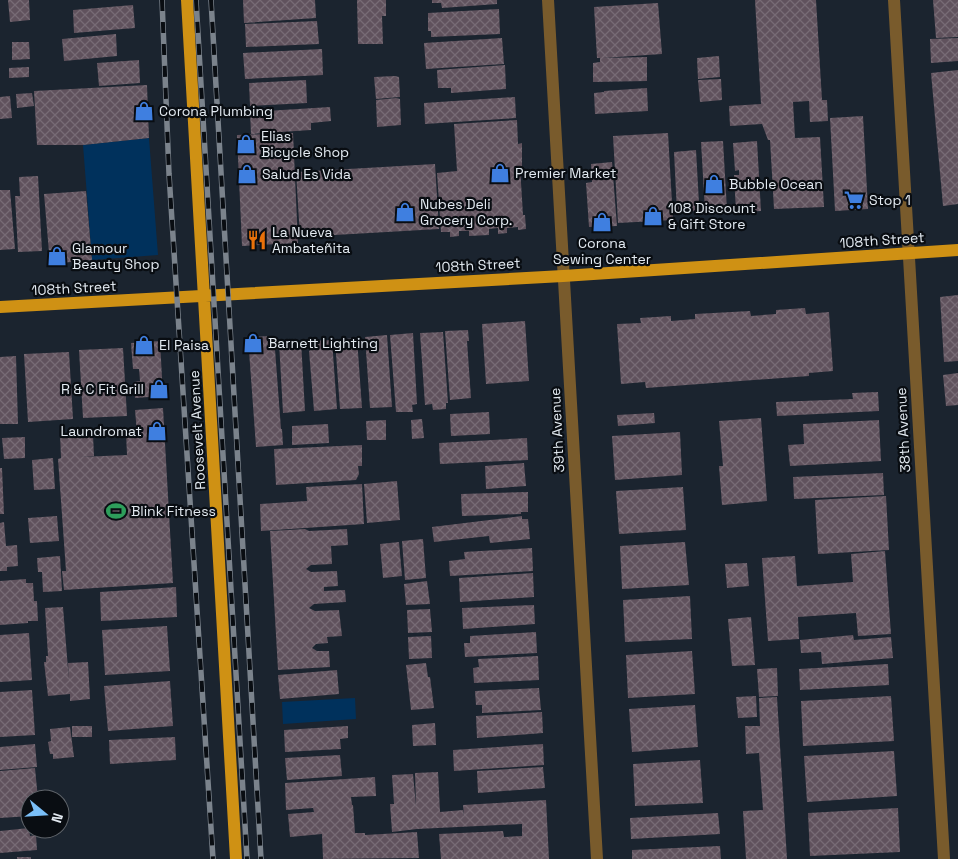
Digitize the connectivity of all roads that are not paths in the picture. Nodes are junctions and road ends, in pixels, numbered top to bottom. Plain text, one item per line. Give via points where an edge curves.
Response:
1 (187, 0) edge
2 (548, 0) edge
3 (894, 0) edge
4 (958, 250) edge
5 (909, 253) junction
6 (563, 276) junction
7 (204, 296) junction
8 (0, 307) edge
9 (236, 859) edge
10 (597, 859) edge
11 (944, 859) edge

1 - 7 main road, Roosevelt Avenue
2 - 6 street, 39th Avenue
3 - 5 street, 38th Avenue
4 - 5 main road, 108th Street
5 - 6 main road, 108th Street
5 - 11 street, 38th Avenue
6 - 7 main road, 108th Street
6 - 10 street, 39th Avenue
7 - 8 main road, 108th Street
7 - 9 main road, Roosevelt Avenue

